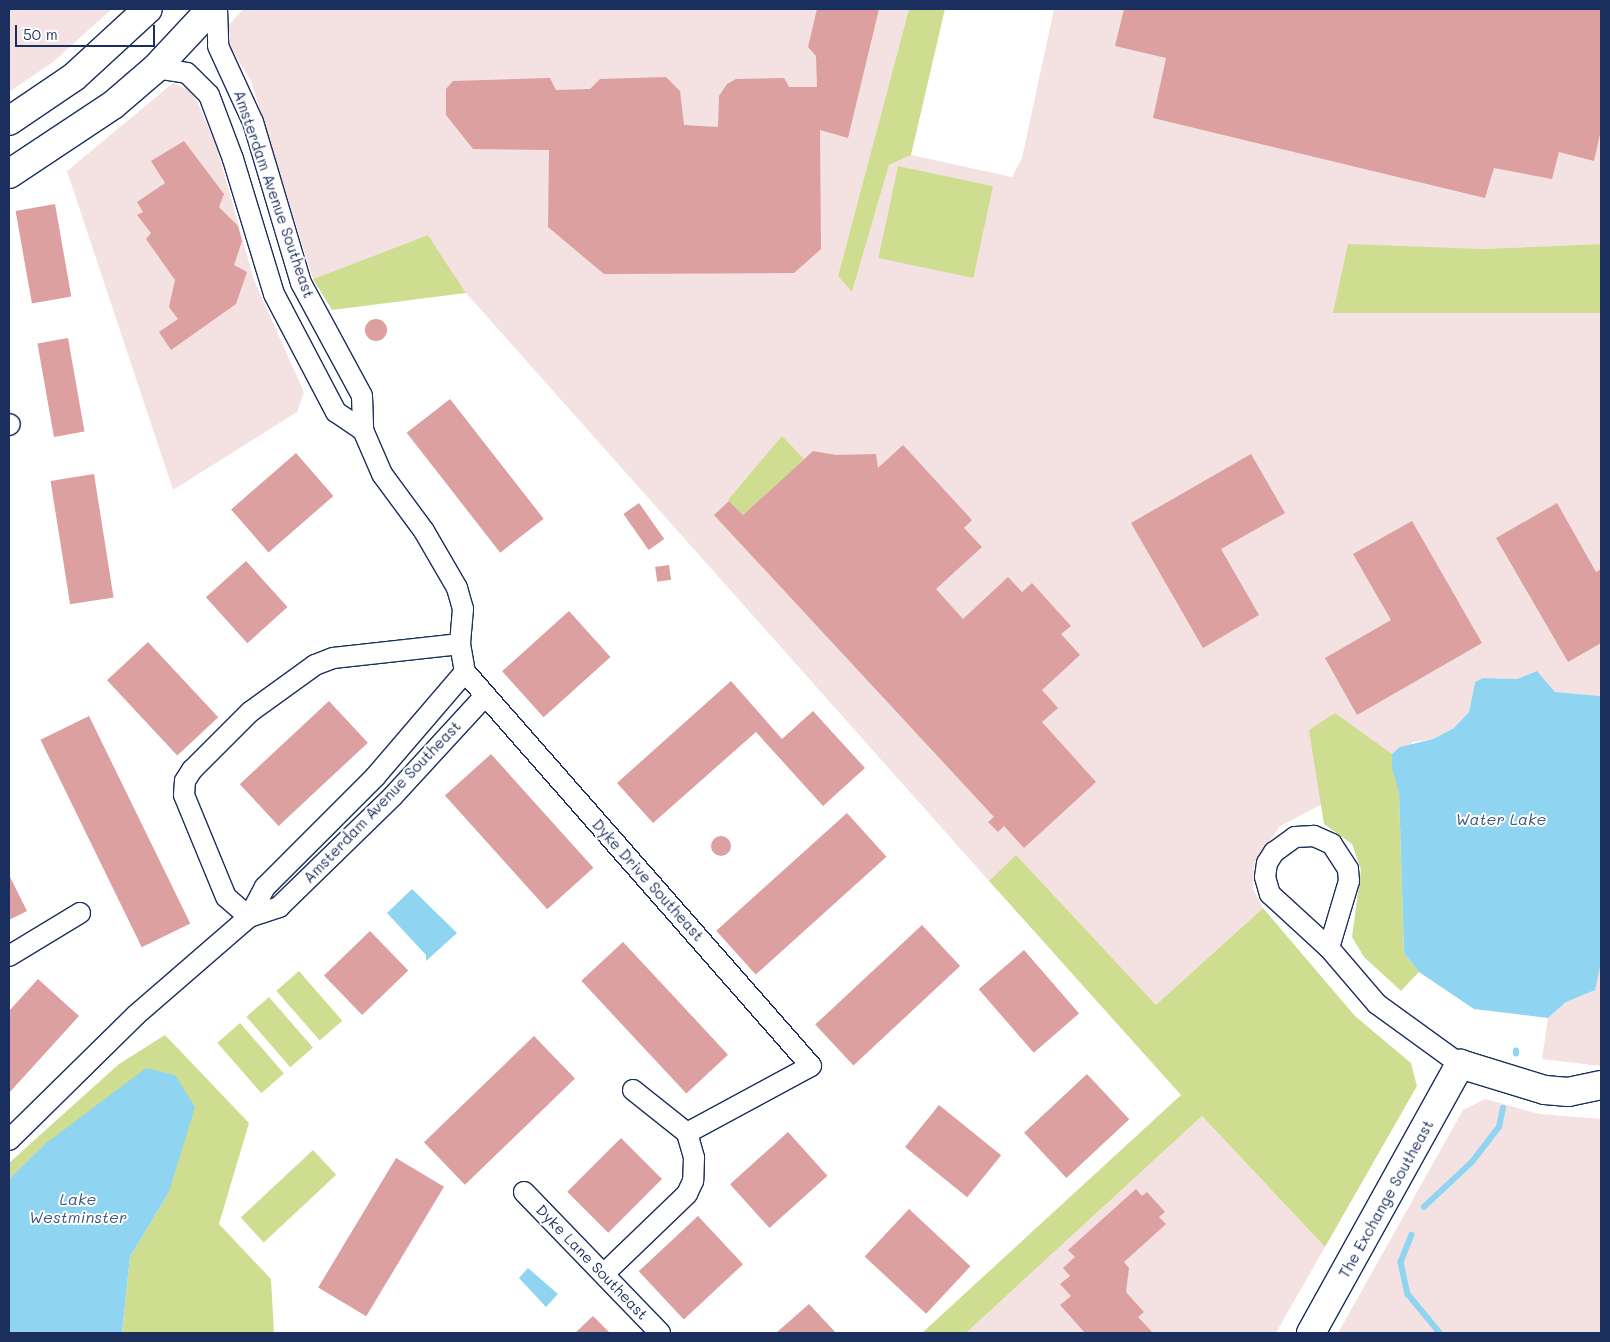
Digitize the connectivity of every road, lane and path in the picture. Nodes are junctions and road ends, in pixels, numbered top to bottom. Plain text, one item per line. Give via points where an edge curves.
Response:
1 (148, 9) edge
2 (211, 9) edge
3 (216, 9) edge
4 (156, 68) junction
5 (9, 121) edge
6 (9, 174) edge
7 (363, 430) junction
8 (460, 644) junction
9 (465, 672) junction
10 (485, 696) junction
11 (80, 913) dead end
12 (248, 917) junction
13 (1328, 948) junction
14 (9, 956) edge
15 (1460, 1064) junction
16 (1601, 1085) edge
17 (633, 1090) dead end
18 (1568, 1092) junction
19 (1601, 1097) edge
20 (687, 1133) junction
21 (9, 1140) edge
22 (524, 1192) dead end
23 (605, 1273) junction
24 (660, 1333) edge
25 (1311, 1333) edge

1 - 5 main road via 74,77
2 - 4 main road
3 - 7 street, Amsterdam Avenue Southeast via 218,46 253,122 288,247 317,316 362,396
4 - 6 main road via 86,125
4 - 7 street, Amsterdam Avenue Southeast via 187,73 209,95 234,159 274,294 336,412
7 - 8 street, Amsterdam Avenue Southeast via 382,474 424,531 457,588 463,609
8 - 9 street, Amsterdam Avenue Southeast
8 - 12 street via 333,658 315,665 250,712 192,770 185,781 184,795 226,897
9 - 10 street, Amsterdam Avenue Southeast
9 - 12 street, Amsterdam Avenue Southeast via 375,777 265,887
10 - 12 street, Amsterdam Avenue Southeast via 393,796 279,907
10 - 20 street, Dyke Drive Southeast via 811,1066
11 - 14 street
12 - 21 street, Amsterdam Avenue Southeast via 136,1015
13 - 13 street via 1349,881 1348,868 1332,844 1314,836 1295,838 1274,852 1267,863 1265,877 1270,894
13 - 15 street via 1377,1004
15 - 18 main road via 1526,1085
15 - 25 main road, The Exchange Southeast
16 - 18 main road
17 - 20 street
18 - 19 main road
20 - 23 street via 694,1158 693,1181 687,1194
22 - 23 street, Dyke Lane Southeast
23 - 24 street, Dyke Lane Southeast

